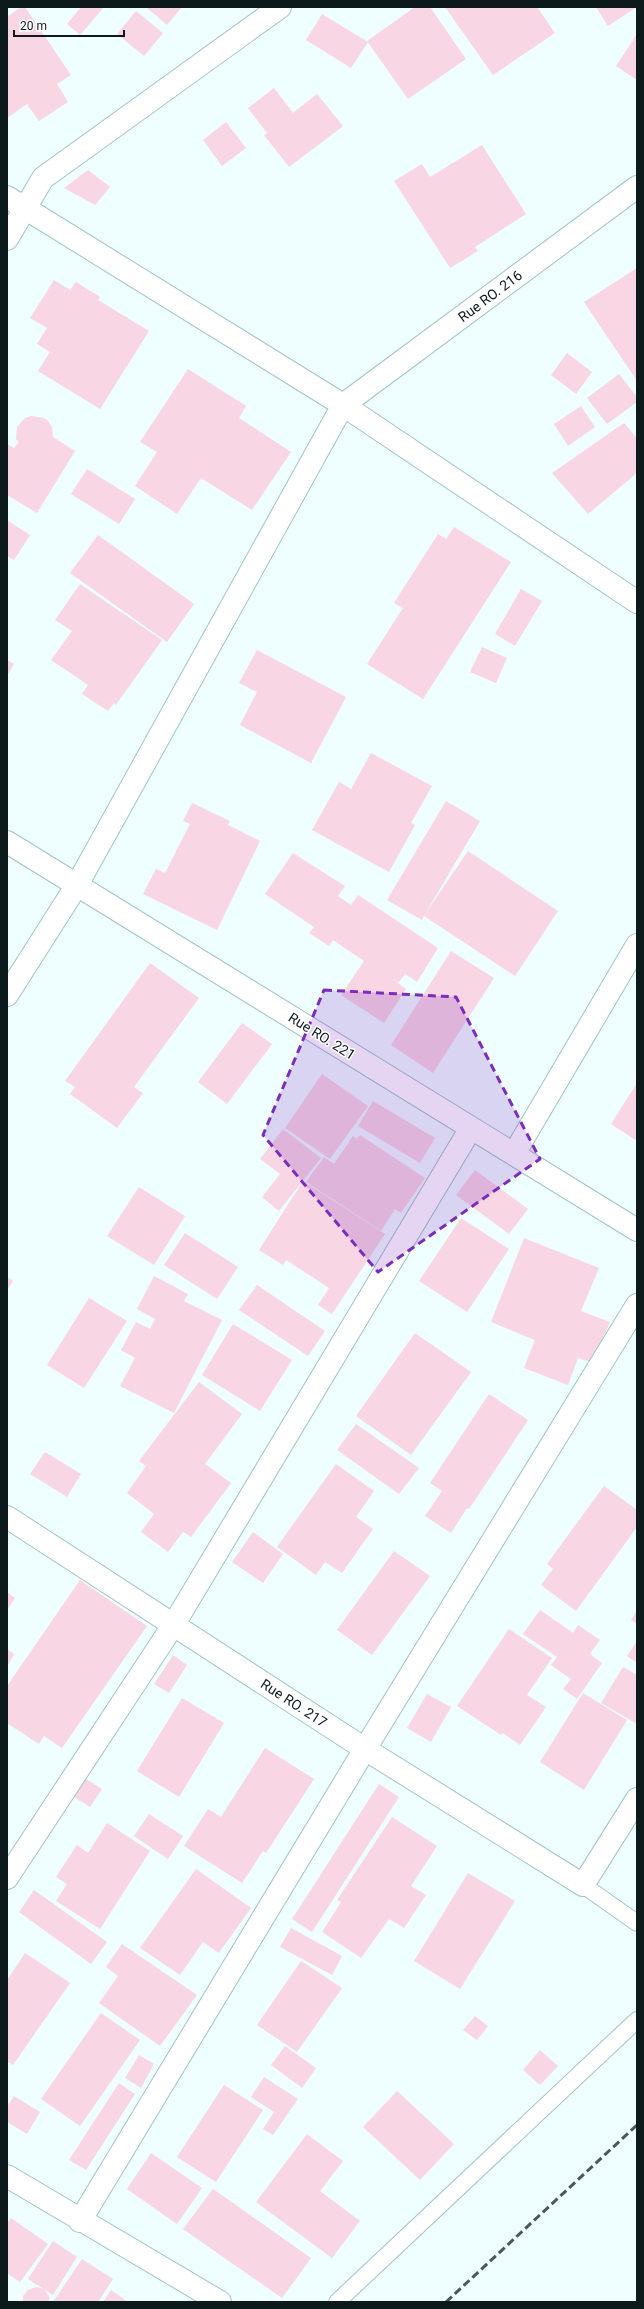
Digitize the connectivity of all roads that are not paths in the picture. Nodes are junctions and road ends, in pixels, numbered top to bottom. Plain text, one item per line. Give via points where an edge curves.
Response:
1 (280, 7) edge
2 (637, 187) edge
3 (16, 203) edge
4 (7, 239) edge
5 (343, 406) junction
6 (637, 602) edge
7 (7, 842) edge
8 (77, 885) junction
9 (637, 945) edge
10 (7, 995) edge
11 (471, 1128) junction
12 (514, 1154) junction
13 (637, 1230) edge
14 (637, 1305) edge
15 (7, 1517) edge
16 (174, 1624) junction
17 (365, 1750) junction
18 (637, 1799) edge
19 (7, 1878) edge
20 (583, 1885) junction
21 (637, 1923) edge
22 (637, 2020) edge
23 (7, 2176) edge
24 (80, 2221) junction
25 (220, 2302) edge
26 (337, 2302) edge

1 - 3 street via 43,178
2 - 5 street, Rue RO. 216
3 - 4 street
3 - 5 street
5 - 6 street
5 - 8 street
7 - 8 street, Rue RO. 221
8 - 10 street
8 - 11 street, Rue RO. 221
9 - 12 street
11 - 12 street, Rue RO. 221
11 - 16 street
12 - 13 street, Rue RO. 221
14 - 17 street
15 - 16 street, Rue RO. 217
16 - 17 street, Rue RO. 217
16 - 19 street
17 - 20 street, Rue RO. 217
17 - 24 street
18 - 20 street
20 - 21 lane
22 - 26 lane
23 - 24 street
24 - 25 street

